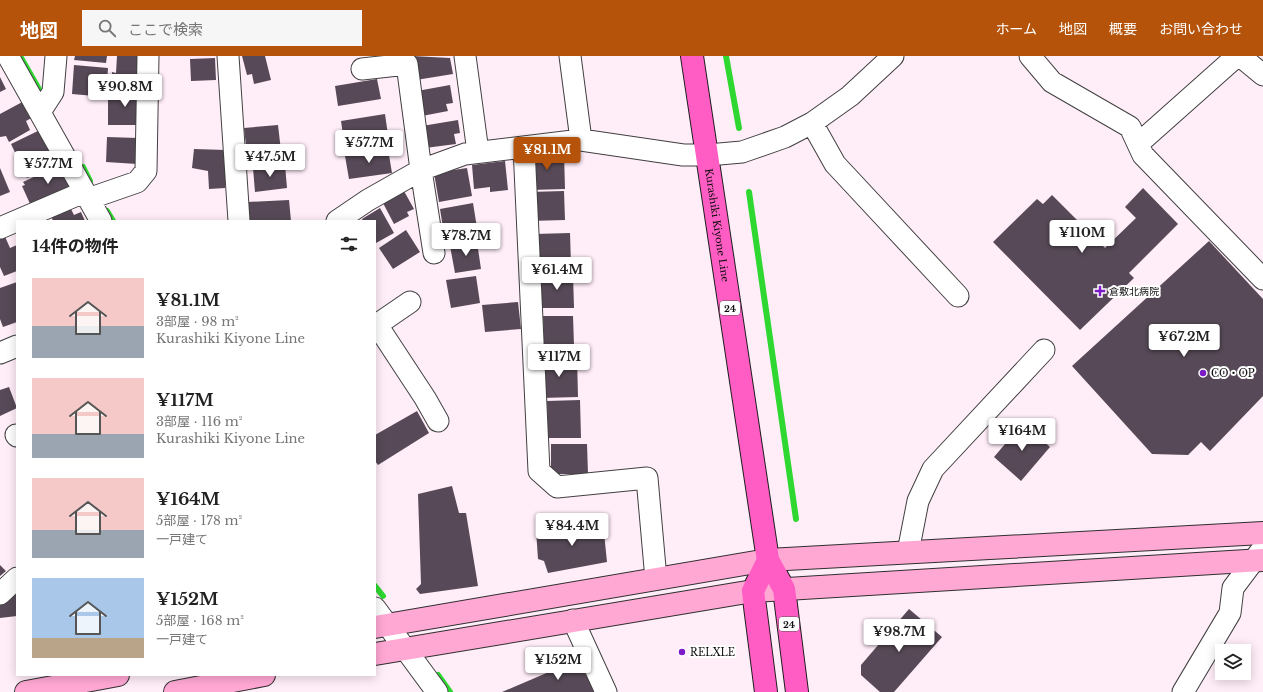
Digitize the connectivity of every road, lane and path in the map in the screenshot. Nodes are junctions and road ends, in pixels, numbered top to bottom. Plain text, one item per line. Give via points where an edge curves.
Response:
1 (8, 56) edge
2 (56, 56) edge
3 (148, 56) edge
4 (228, 56) edge
5 (465, 56) edge
6 (570, 56) edge
7 (692, 56) edge
8 (893, 56) edge
9 (1030, 56) edge
10 (1237, 56) edge
11 (1240, 56) edge
12 (362, 69) dead end
13 (1263, 75) edge
14 (40, 112) junction
15 (812, 123) junction
16 (581, 140) junction
17 (1138, 144) junction
18 (524, 147) junction
19 (478, 152) junction
20 (708, 155) junction
21 (421, 170) junction
22 (86, 195) junction
23 (21, 220) edge
24 (99, 220) edge
25 (239, 220) edge
26 (338, 220) edge
27 (16, 222) edge
28 (0, 228) edge
29 (434, 253) dead end
30 (1263, 279) edge
31 (958, 296) dead end
32 (410, 302) dead end
33 (376, 326) edge
34 (16, 346) edge
35 (1044, 350) dead end
36 (0, 353) edge
37 (438, 421) dead end
38 (1263, 533) edge
39 (908, 552) junction
40 (1260, 556) edge
41 (768, 560) junction
42 (16, 579) edge
43 (656, 579) junction
44 (784, 589) junction
45 (753, 591) junction
46 (0, 594) edge
47 (379, 620) edge
48 (573, 620) junction
49 (405, 648) junction
50 (376, 654) edge
51 (113, 676) edge
52 (259, 676) edge
53 (26, 692) edge
54 (175, 692) edge
55 (437, 692) edge
56 (606, 692) edge
57 (766, 692) edge
58 (797, 692) edge
59 (1183, 692) edge

1 - 14 street
2 - 14 street via 53,92
3 - 22 street via 146,171 137,182
4 - 25 street
5 - 19 street
6 - 16 street
7 - 20 main road, Kurashiki Kiyone Line / 24
8 - 15 street via 850,96
9 - 17 street via 1052,82 1130,127
10 - 17 street
11 - 13 street
12 - 21 street via 407,64
14 - 22 street
15 - 20 street via 785,137 742,152
15 - 31 street via 836,164
16 - 18 street
16 - 20 street via 683,155
17 - 30 street via 1143,155
18 - 19 street
18 - 43 street via 539,470 557,487 647,478
19 - 21 street via 465,154
20 - 41 main road, Kurashiki Kiyone Line / 24
21 - 26 street
21 - 29 street
22 - 23 street
22 - 24 street
27 - 28 street
32 - 33 street
33 - 37 street
34 - 36 street
35 - 39 street via 933,469 918,501
38 - 39 street
39 - 41 street
40 - 44 street
40 - 59 street via 1233,588 1230,613
41 - 43 street
41 - 44 main road, Kurashiki Kiyone Line / 24
41 - 45 main road
42 - 46 street
43 - 47 street
44 - 45 street
44 - 58 main road, Kurashiki Kiyone Line / 24
45 - 48 street
45 - 57 main road
47 - 49 street
48 - 49 street
48 - 56 street
49 - 50 street
49 - 55 street
51 - 53 street
52 - 54 street

